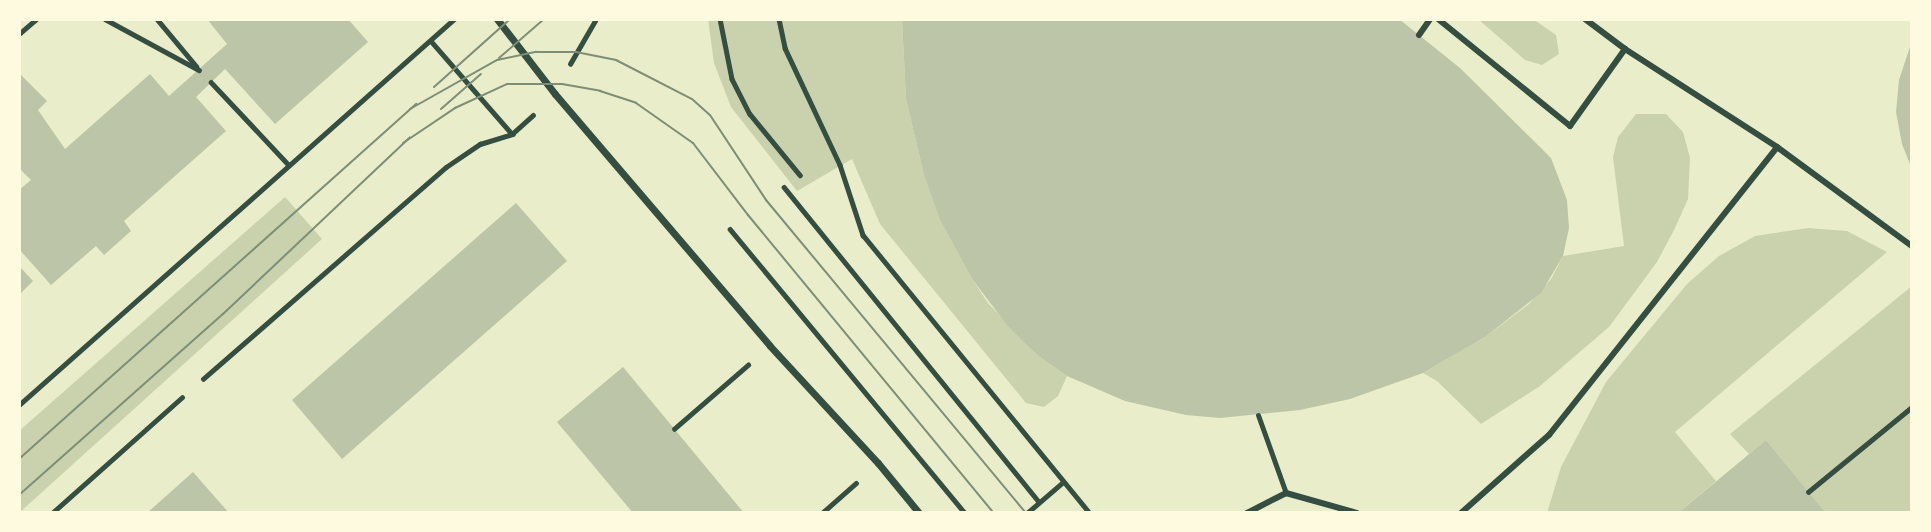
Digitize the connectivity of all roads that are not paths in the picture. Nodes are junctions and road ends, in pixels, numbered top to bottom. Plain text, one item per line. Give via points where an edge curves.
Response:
1 (497, 19) edge
2 (1430, 19) edge
3 (1438, 19) edge
4 (1584, 19) edge
5 (1419, 34) dead end
6 (1625, 49) junction
7 (1777, 147) junction
8 (1912, 246) edge
9 (182, 397) road end
10 (1258, 415) dead end
11 (1286, 493) junction
12 (52, 513) edge
13 (919, 513) edge
14 (1247, 513) edge
15 (1357, 513) edge
16 (1461, 513) edge

1 - 13 street via 555,94 770,346
2 - 5 street
3 - 6 street via 1570,126
4 - 6 street
6 - 7 street
7 - 8 street
7 - 16 street via 1549,435
9 - 12 lane
10 - 11 lane
11 - 14 street
11 - 15 street

